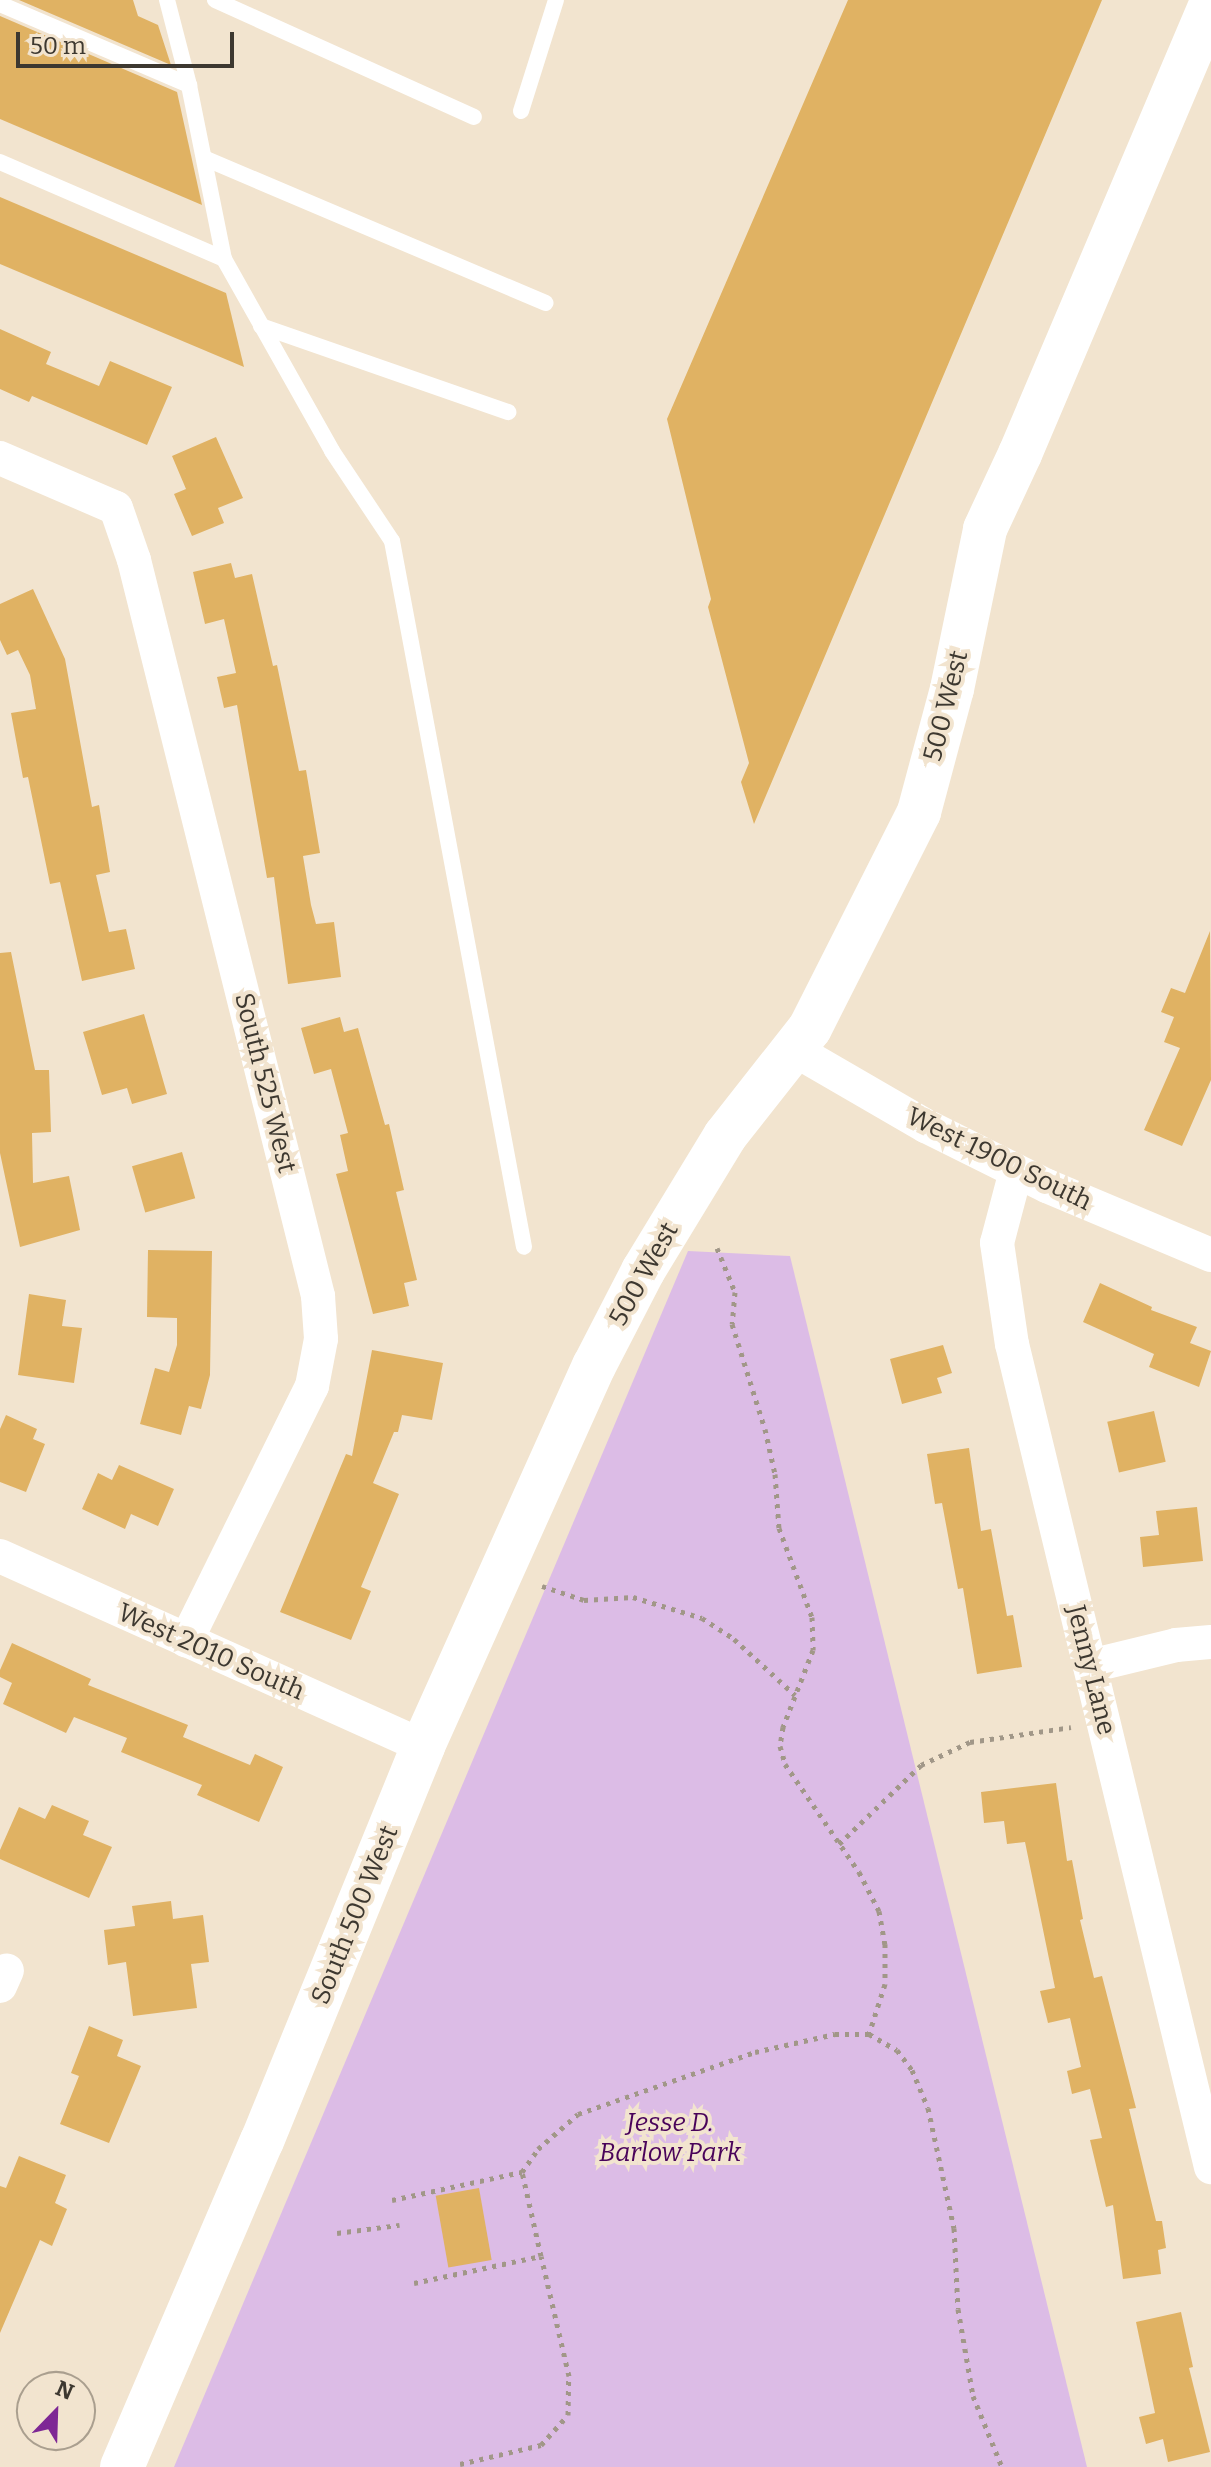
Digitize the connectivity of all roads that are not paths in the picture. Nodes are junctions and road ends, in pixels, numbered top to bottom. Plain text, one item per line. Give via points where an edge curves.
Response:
1 (167, 0) edge
2 (215, 0) edge
3 (556, 0) edge
4 (0, 4) edge
5 (1211, 5) edge
6 (189, 85) junction
7 (521, 111) dead end
8 (474, 117) dead end
9 (204, 158) junction
10 (0, 162) edge
11 (224, 259) junction
12 (546, 303) dead end
13 (261, 326) junction
14 (508, 412) dead end
15 (0, 458) edge
16 (793, 1049) junction
17 (1016, 1171) junction
18 (524, 1247) dead end
19 (1211, 1255) edge
20 (594, 1366) joint
21 (0, 1556) edge
22 (186, 1641) junction
23 (1211, 1642) edge
24 (1090, 1666) junction
25 (423, 1746) junction
26 (1204, 2111) edge
27 (1211, 2167) edge
28 (122, 2467) edge

1 - 6 lane
2 - 8 lane
3 - 7 lane
4 - 6 lane
5 - 16 street, 500 West via 985,529 952,689 919,812 810,1028
6 - 9 lane
9 - 11 lane
9 - 12 lane
10 - 11 lane
11 - 13 lane
13 - 14 lane
13 - 18 lane via 332,451 392,541
15 - 22 street, South 525 West via 116,508 134,560 318,1296 321,1339 312,1386
16 - 17 street, West 1900 South
16 - 20 street, 500 West via 725,1136 643,1271
17 - 19 street, West 1900 South
17 - 24 street, Jenny Lane via 997,1243 1005,1301
20 - 25 street, South 500 West
21 - 22 street, West 2010 South
22 - 25 street, West 2010 South
23 - 24 street
24 - 26 street, Jenny Lane
25 - 28 street, South 500 West
26 - 27 street, Jenny Lane

